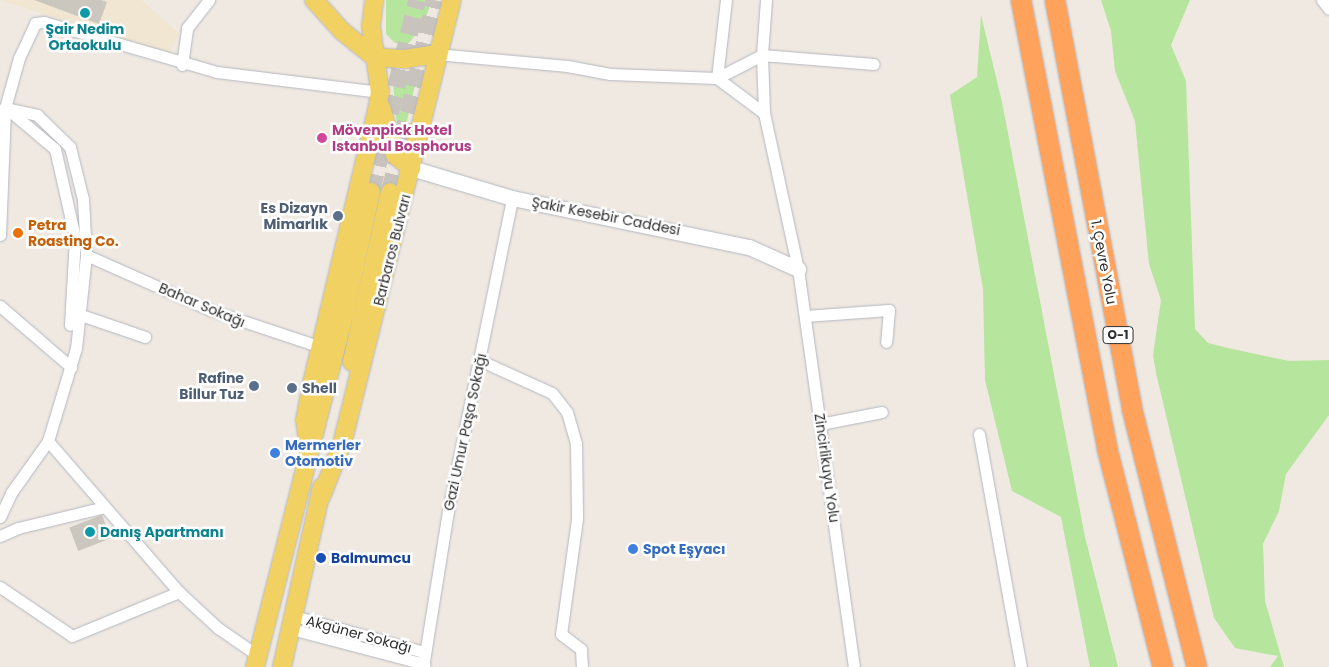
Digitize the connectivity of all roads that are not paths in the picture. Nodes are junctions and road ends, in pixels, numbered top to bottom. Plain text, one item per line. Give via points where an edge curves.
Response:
1 (209, 0) edge
2 (314, 0) edge
3 (374, 0) edge
4 (726, 0) edge
5 (766, 0) edge
6 (1021, 0) edge
7 (1055, 0) edge
8 (1322, 0) edge
9 (450, 4) edge
10 (1329, 9) edge
11 (436, 54) junction
12 (762, 55) junction
13 (374, 57) junction
14 (874, 64) dead end
15 (182, 65) junction
16 (717, 78) junction
17 (380, 92) junction
18 (3, 109) edge
19 (764, 113) junction
20 (411, 168) junction
21 (371, 192) tunnel mouth
22 (390, 192) tunnel mouth
23 (512, 198) junction
24 (0, 235) edge
25 (86, 255) junction
26 (798, 269) junction
27 (0, 306) edge
28 (78, 314) junction
29 (805, 316) junction
30 (145, 338) dead end
31 (886, 342) dead end
32 (322, 347) junction
33 (479, 360) junction
34 (71, 367) junction
35 (882, 412) dead end
36 (820, 424) junction
37 (979, 434) dead end
38 (48, 441) junction
39 (309, 445) junction
40 (11, 493) junction
41 (321, 497) junction
42 (0, 501) edge
43 (105, 507) junction
44 (0, 517) edge
45 (0, 536) edge
46 (0, 587) edge
47 (179, 592) junction
48 (293, 622) junction
49 (351, 633) junction
50 (348, 645) junction
51 (424, 652) junction
52 (260, 663) edge
53 (423, 665) edge
54 (282, 667) edge
55 (582, 667) edge
56 (854, 667) edge
57 (1021, 667) edge
58 (1163, 667) edge
59 (1197, 667) edge

1 - 15 street via 187,28
2 - 13 main road via 342,31
3 - 13 main road via 371,26
4 - 16 street
5 - 12 street, Zincirlikuyu Yolu
6 - 58 highway, O-1 via 1107,448
7 - 59 highway, 1. Çevre Yolu / O-1 via 1132,409
8 - 10 street
9 - 11 main road, Barbaros Bulvarı
11 - 13 main road via 405,59
11 - 16 street via 566,66 610,74
11 - 20 main road, Barbaros Bulvarı
12 - 14 street
12 - 16 street
12 - 19 street, Zincirlikuyu Yolu
13 - 17 main road
15 - 17 street
15 - 18 street via 44,22 35,23 19,58
16 - 19 street
17 - 20 main road via 388,140 395,155
17 - 32 main road
18 - 24 street
18 - 25 street via 38,115 70,147 83,199
18 - 34 street via 55,149 74,238
19 - 26 street, Zincirlikuyu Yolu
20 - 23 street, Şakir Kesebir Caddesi
20 - 41 main road, Barbaros Bulvarı via 342,444
21 - 39 main road via 344,316
22 - 41 main road, Barbaros Bulvarı
23 - 26 street, Şakir Kesebir Caddesi via 749,247
23 - 33 street, Gazi Umur Paşa Sokağı
25 - 28 street
25 - 32 street, Bahar Sokağı via 210,310
26 - 29 street, Zincirlikuyu Yolu
27 - 34 street
28 - 30 street
28 - 34 street
29 - 31 street via 889,310
29 - 36 street, Zincirlikuyu Yolu
32 - 39 main road via 305,420
33 - 51 street, Gazi Umur Paşa Sokağı
33 - 55 street via 552,393 567,412 576,443 577,519 561,634 582,649
34 - 38 street
35 - 36 street
36 - 56 street, Zincirlikuyu Yolu
37 - 57 street
38 - 40 street
38 - 43 street
39 - 52 main road
40 - 42 street
40 - 44 street
41 - 48 main road, Barbaros Bulvarı
43 - 45 street via 18,528
43 - 47 street
46 - 47 street via 72,636
47 - 52 street
48 - 49 street, Akgüner Sokağı
48 - 50 street, Akgüner Sokağı
48 - 54 main road, Barbaros Bulvarı
49 - 50 street
49 - 51 street, Akgüner Sokağı
50 - 53 street, Akgüner Sokağı
51 - 53 street, Gazi Umur Paşa Sokağı

